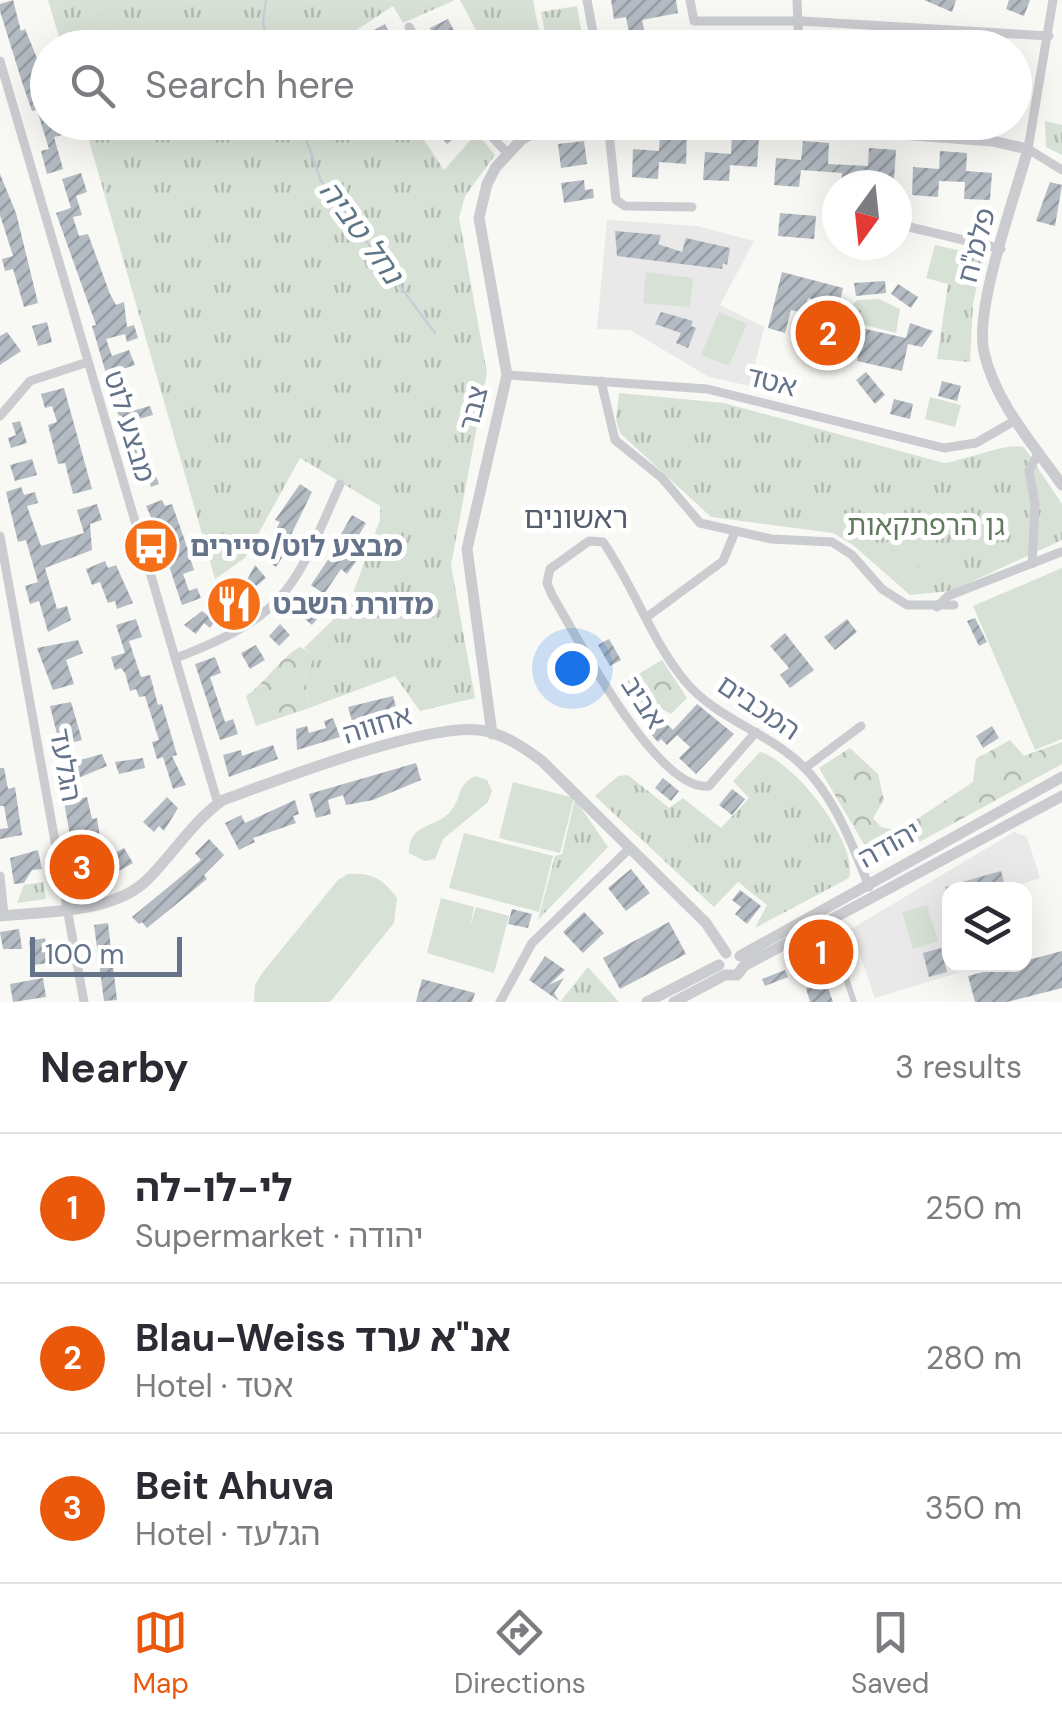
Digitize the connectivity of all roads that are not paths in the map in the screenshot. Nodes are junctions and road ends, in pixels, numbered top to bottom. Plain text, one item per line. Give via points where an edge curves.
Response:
1 (587, 0) edge
2 (690, 0) edge
3 (798, 0) edge
4 (1054, 0) edge
5 (801, 21) junction
6 (408, 27) dead end
7 (410, 30) edge
8 (593, 30) edge
9 (800, 30) edge
10 (950, 30) edge
11 (1032, 35) edge
12 (1049, 36) junction
13 (0, 61) edge
14 (1032, 127) edge
15 (494, 140) edge
16 (526, 140) edge
17 (610, 140) edge
18 (980, 140) edge
19 (1030, 140) edge
20 (1028, 149) junction
21 (507, 154) junction
22 (1062, 170) edge
23 (692, 207) dead end
24 (912, 228) edge
25 (1001, 249) junction
26 (88, 362) junction
27 (507, 375) junction
28 (602, 380) junction
29 (0, 416) edge
30 (1016, 420) junction
31 (1039, 452) junction
32 (340, 484) dead end
33 (1062, 484) edge
34 (735, 532) junction
35 (0, 536) edge
36 (1061, 552) edge
37 (564, 557) joint
38 (1032, 564) junction
39 (954, 605) dead end
40 (937, 608) junction
41 (647, 617) junction
42 (176, 658) junction
43 (861, 726) dead end
44 (756, 732) junction
45 (492, 734) junction
46 (804, 768) junction
47 (1062, 777) edge
48 (1062, 796) edge
49 (218, 804) junction
50 (630, 848) junction
51 (0, 876) edge
52 (868, 884) junction
53 (874, 900) junction
54 (68, 909) junction
55 (2, 916) edge
56 (828, 924) junction
57 (742, 961) junction
58 (724, 965) junction
59 (84, 1002) edge
60 (500, 1002) edge
61 (647, 1002) edge
62 (674, 1002) edge
63 (854, 1002) edge

1 - 8 street
2 - 5 street via 694,21
3 - 5 street
4 - 12 street, פלמ"ח
5 - 9 street
5 - 10 street
6 - 7 street
11 - 12 street
12 - 14 street, פלמ"ח
13 - 26 street, מבצע לוט
15 - 21 street
16 - 21 street, צבר
17 - 23 street via 616,200 625,206
18 - 20 street
19 - 20 street, פלמ"ח
20 - 22 street
20 - 25 street, פלמ"ח
21 - 27 street, צבר via 487,184 479,218
24 - 25 street
25 - 30 street, פלמ"ח via 982,340 990,372
26 - 29 street via 30,381
26 - 42 street, מבצע לוט
27 - 28 street, אטד
27 - 45 street, צבר via 466,549
28 - 30 street, אטד via 738,395 944,448 976,443
28 - 34 street via 615,440 662,478 700,523
30 - 31 street, פלמ"ח
31 - 33 street, פלמ"ח
31 - 38 street via 1029,470
32 - 42 street via 301,567 266,615
34 - 40 street via 832,542 894,598
34 - 41 street via 723,561
35 - 54 street, הגלעד
36 - 38 street
37 - 41 street, המכבים via 589,541 603,542
37 - 44 street, אביב via 547,575 552,595 650,752 701,787
38 - 40 street via 948,596
39 - 40 street
41 - 44 street, המכבים via 685,681
42 - 49 street, מבצע לוט
43 - 46 street
44 - 46 street, המכבים
45 - 49 street, אחווה via 436,732
45 - 50 street, אחווה via 542,761
46 - 52 street, המכבים via 842,822
47 - 52 street, יהודה
48 - 53 street, יהודה
49 - 54 street, אחווה via 135,891
50 - 58 street, אחווה via 706,923
50 - 60 street via 532,943
51 - 55 street
52 - 53 street, המכבים
52 - 57 street, יהודה
53 - 56 street, יהודה
54 - 55 street, אחווה
54 - 59 street, הגלעד
56 - 57 street, יהודה
56 - 63 street
57 - 58 street
57 - 58 street via 737,976
58 - 61 street
58 - 62 street

